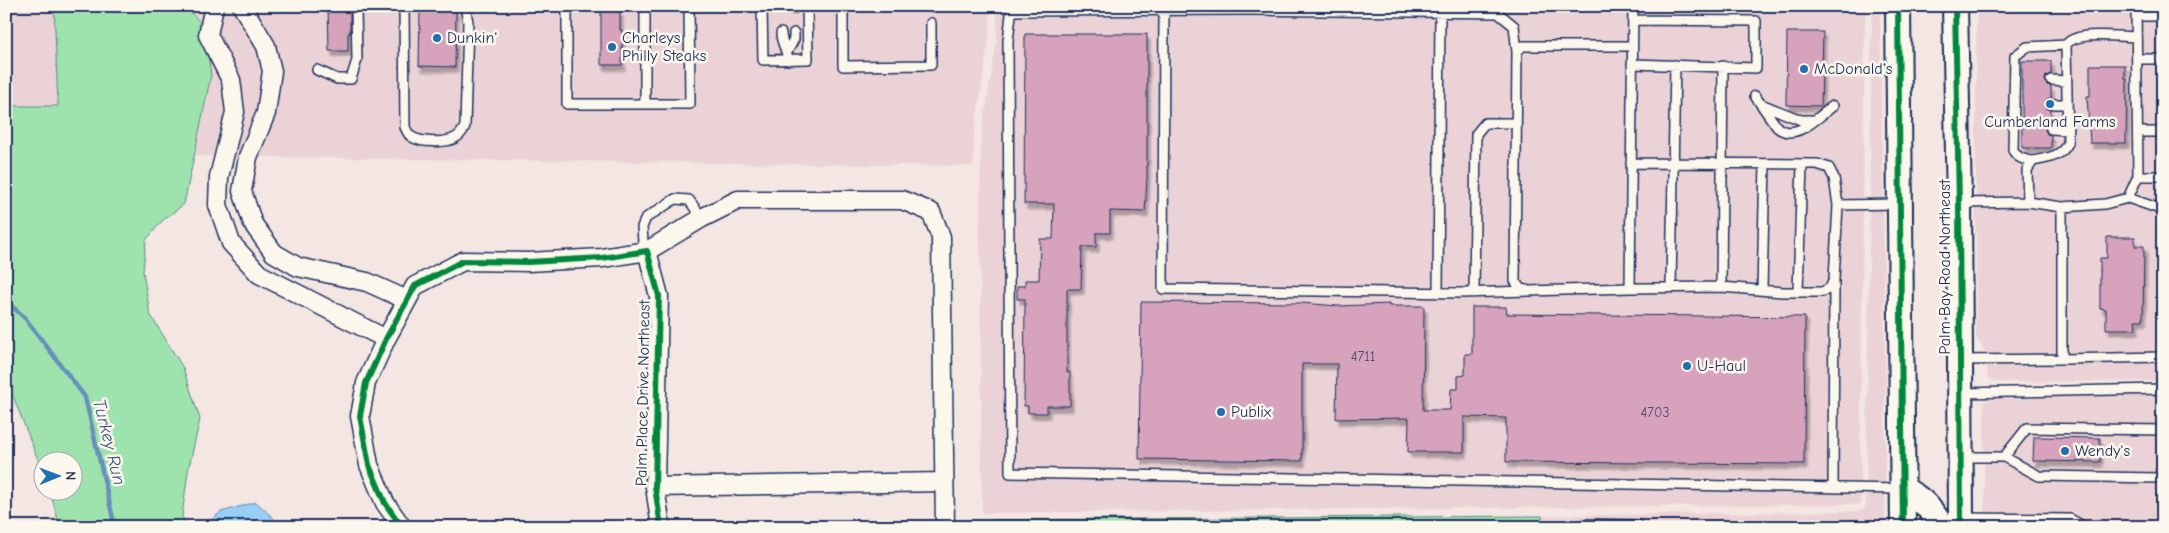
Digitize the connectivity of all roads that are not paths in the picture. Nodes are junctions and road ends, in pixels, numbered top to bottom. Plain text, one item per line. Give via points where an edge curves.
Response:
1 (214, 6) edge
2 (242, 6) edge
3 (356, 6) edge
4 (404, 6) edge
5 (465, 6) edge
6 (567, 6) edge
7 (645, 6) edge
8 (689, 6) edge
9 (762, 6) edge
10 (807, 6) edge
11 (843, 6) edge
12 (1633, 6) edge
13 (1898, 6) edge
14 (1956, 6) edge
15 (2136, 6) edge
16 (1164, 8) edge
17 (1440, 8) edge
18 (1012, 9) edge
19 (2136, 16) junction
20 (2163, 16) edge
21 (1633, 20) junction
22 (931, 23) dead end
23 (781, 33) dead end
24 (794, 33) dead end
25 (2136, 37) junction
26 (2066, 44) junction
27 (1632, 46) junction
28 (1517, 52) junction
29 (787, 56) junction
30 (2137, 59) junction
31 (2163, 59) edge
32 (1632, 64) junction
33 (1674, 65) junction
34 (1723, 66) junction
35 (317, 70) dead end
36 (2051, 80) dead end
37 (2066, 81) junction
38 (645, 104) junction
39 (2051, 104) dead end
40 (2067, 104) junction
41 (1833, 106) dead end
42 (1814, 120) junction
43 (1515, 123) junction
44 (2051, 129) dead end
45 (2068, 130) junction
46 (2138, 132) junction
47 (2163, 132) edge
48 (2033, 160) junction
49 (1631, 163) junction
50 (1674, 163) junction
51 (1722, 164) junction
52 (1765, 164) junction
53 (1802, 164) junction
54 (2138, 176) junction
55 (2163, 176) edge
56 (2128, 198) junction
57 (2028, 202) junction
58 (1959, 203) junction
59 (1900, 204) junction
60 (1838, 205) junction
61 (2062, 207) junction
62 (2163, 210) edge
63 (702, 218) junction
64 (647, 251) junction
65 (1834, 278) junction
66 (1671, 287) junction
67 (1721, 287) junction
68 (1630, 288) junction
69 (1762, 290) junction
70 (1529, 291) junction
71 (1798, 292) junction
72 (1438, 293) junction
73 (1474, 293) junction
74 (407, 300) junction
75 (386, 339) junction
76 (2163, 357) edge
77 (2062, 359) junction
78 (1959, 360) junction
79 (2163, 389) edge
80 (1960, 393) junction
81 (2163, 430) edge
82 (2004, 457) junction
83 (1960, 458) junction
84 (2163, 464) edge
85 (944, 482) junction
86 (655, 487) junction
87 (1833, 488) junction
88 (1902, 489) junction
89 (1954, 524) edge
90 (1638, 525) dead end
91 (402, 527) edge
92 (661, 527) edge
93 (944, 527) edge
94 (1575, 527) edge
95 (1903, 527) edge
96 (2085, 527) edge

1 - 75 street via 208,35 231,80 234,112 219,177 218,205 232,243 259,274
2 - 74 street via 266,46 272,71 266,113 248,157 242,191 253,224 274,253 298,268 367,282
3 - 35 lane via 357,60 351,78 337,79
4 - 5 lane via 405,127 413,138 419,140 448,140 462,132 467,115 468,22
6 - 38 lane via 566,104
7 - 38 lane
8 - 38 lane via 690,104
9 - 29 lane via 762,60
10 - 29 lane via 808,59
11 - 22 lane via 843,66 931,65
12 - 21 lane
13 - 59 main road
14 - 58 main road, Palm Bay Road Northeast
15 - 19 lane
16 - 17 lane
16 - 18 lane
16 - 72 lane via 1163,289
17 - 28 lane via 1498,13 1514,26
17 - 72 lane
18 - 87 lane via 1008,41 1010,473
19 - 20 lane
19 - 25 lane
21 - 27 lane
21 - 34 lane via 1756,21 1756,68
23 - 29 lane
24 - 29 lane
25 - 26 lane via 2079,36
25 - 30 lane
26 - 37 lane
26 - 48 lane via 2027,47 2015,56 2018,130 2013,150 2016,156
27 - 28 lane via 1522,46
27 - 32 lane
28 - 43 lane
30 - 31 lane
30 - 46 lane
32 - 33 lane
32 - 49 lane
33 - 34 lane
33 - 50 lane
34 - 51 lane
36 - 37 lane
37 - 40 lane
39 - 40 lane
40 - 45 lane
41 - 42 lane
42 - 42 lane via 1798,131 1781,131 1758,100 1800,120
43 - 70 lane via 1515,281 1520,288
43 - 73 lane via 1485,123 1476,134
44 - 45 lane
45 - 48 lane via 2064,151
46 - 47 lane
46 - 54 lane
48 - 57 lane via 2027,170
49 - 50 lane
49 - 68 lane
50 - 51 lane
50 - 66 lane
51 - 52 lane
51 - 67 lane
52 - 53 lane
52 - 69 lane
53 - 60 lane via 1829,168
53 - 71 lane
54 - 55 lane
54 - 56 lane
56 - 61 lane via 2105,204
56 - 62 lane
57 - 58 lane
57 - 61 lane
58 - 78 main road, Palm Bay Road Northeast
59 - 60 lane
59 - 88 main road
60 - 65 lane
61 - 77 lane
63 - 64 street
63 - 64 lane via 689,200 675,200 646,218 642,227
63 - 85 street via 738,200 902,200 931,212 941,236
64 - 74 street via 602,258 463,261 415,286
64 - 86 street, Palm Place Drive Northeast via 659,296
65 - 71 lane via 1830,288 1822,292
65 - 87 lane
66 - 67 lane
66 - 68 lane
67 - 69 lane
68 - 70 lane
69 - 71 lane
70 - 73 lane
72 - 73 lane
74 - 75 street
75 - 91 street via 366,383 360,416 369,465 385,503
76 - 77 lane
77 - 78 lane
78 - 80 main road, Palm Bay Road Northeast
79 - 80 lane
80 - 83 main road, Palm Bay Road Northeast
81 - 82 lane via 2027,428
82 - 83 lane
82 - 84 lane via 2039,476 2159,478
83 - 89 main road, Palm Bay Road Northeast
85 - 86 street, Palm Place Drive Northeast
85 - 93 street
86 - 92 street, Palm Place Drive Northeast
87 - 88 lane
88 - 89 main road via 1917,496
88 - 95 main road
89 - 96 lane via 2070,519
90 - 94 lane via 1585,524

